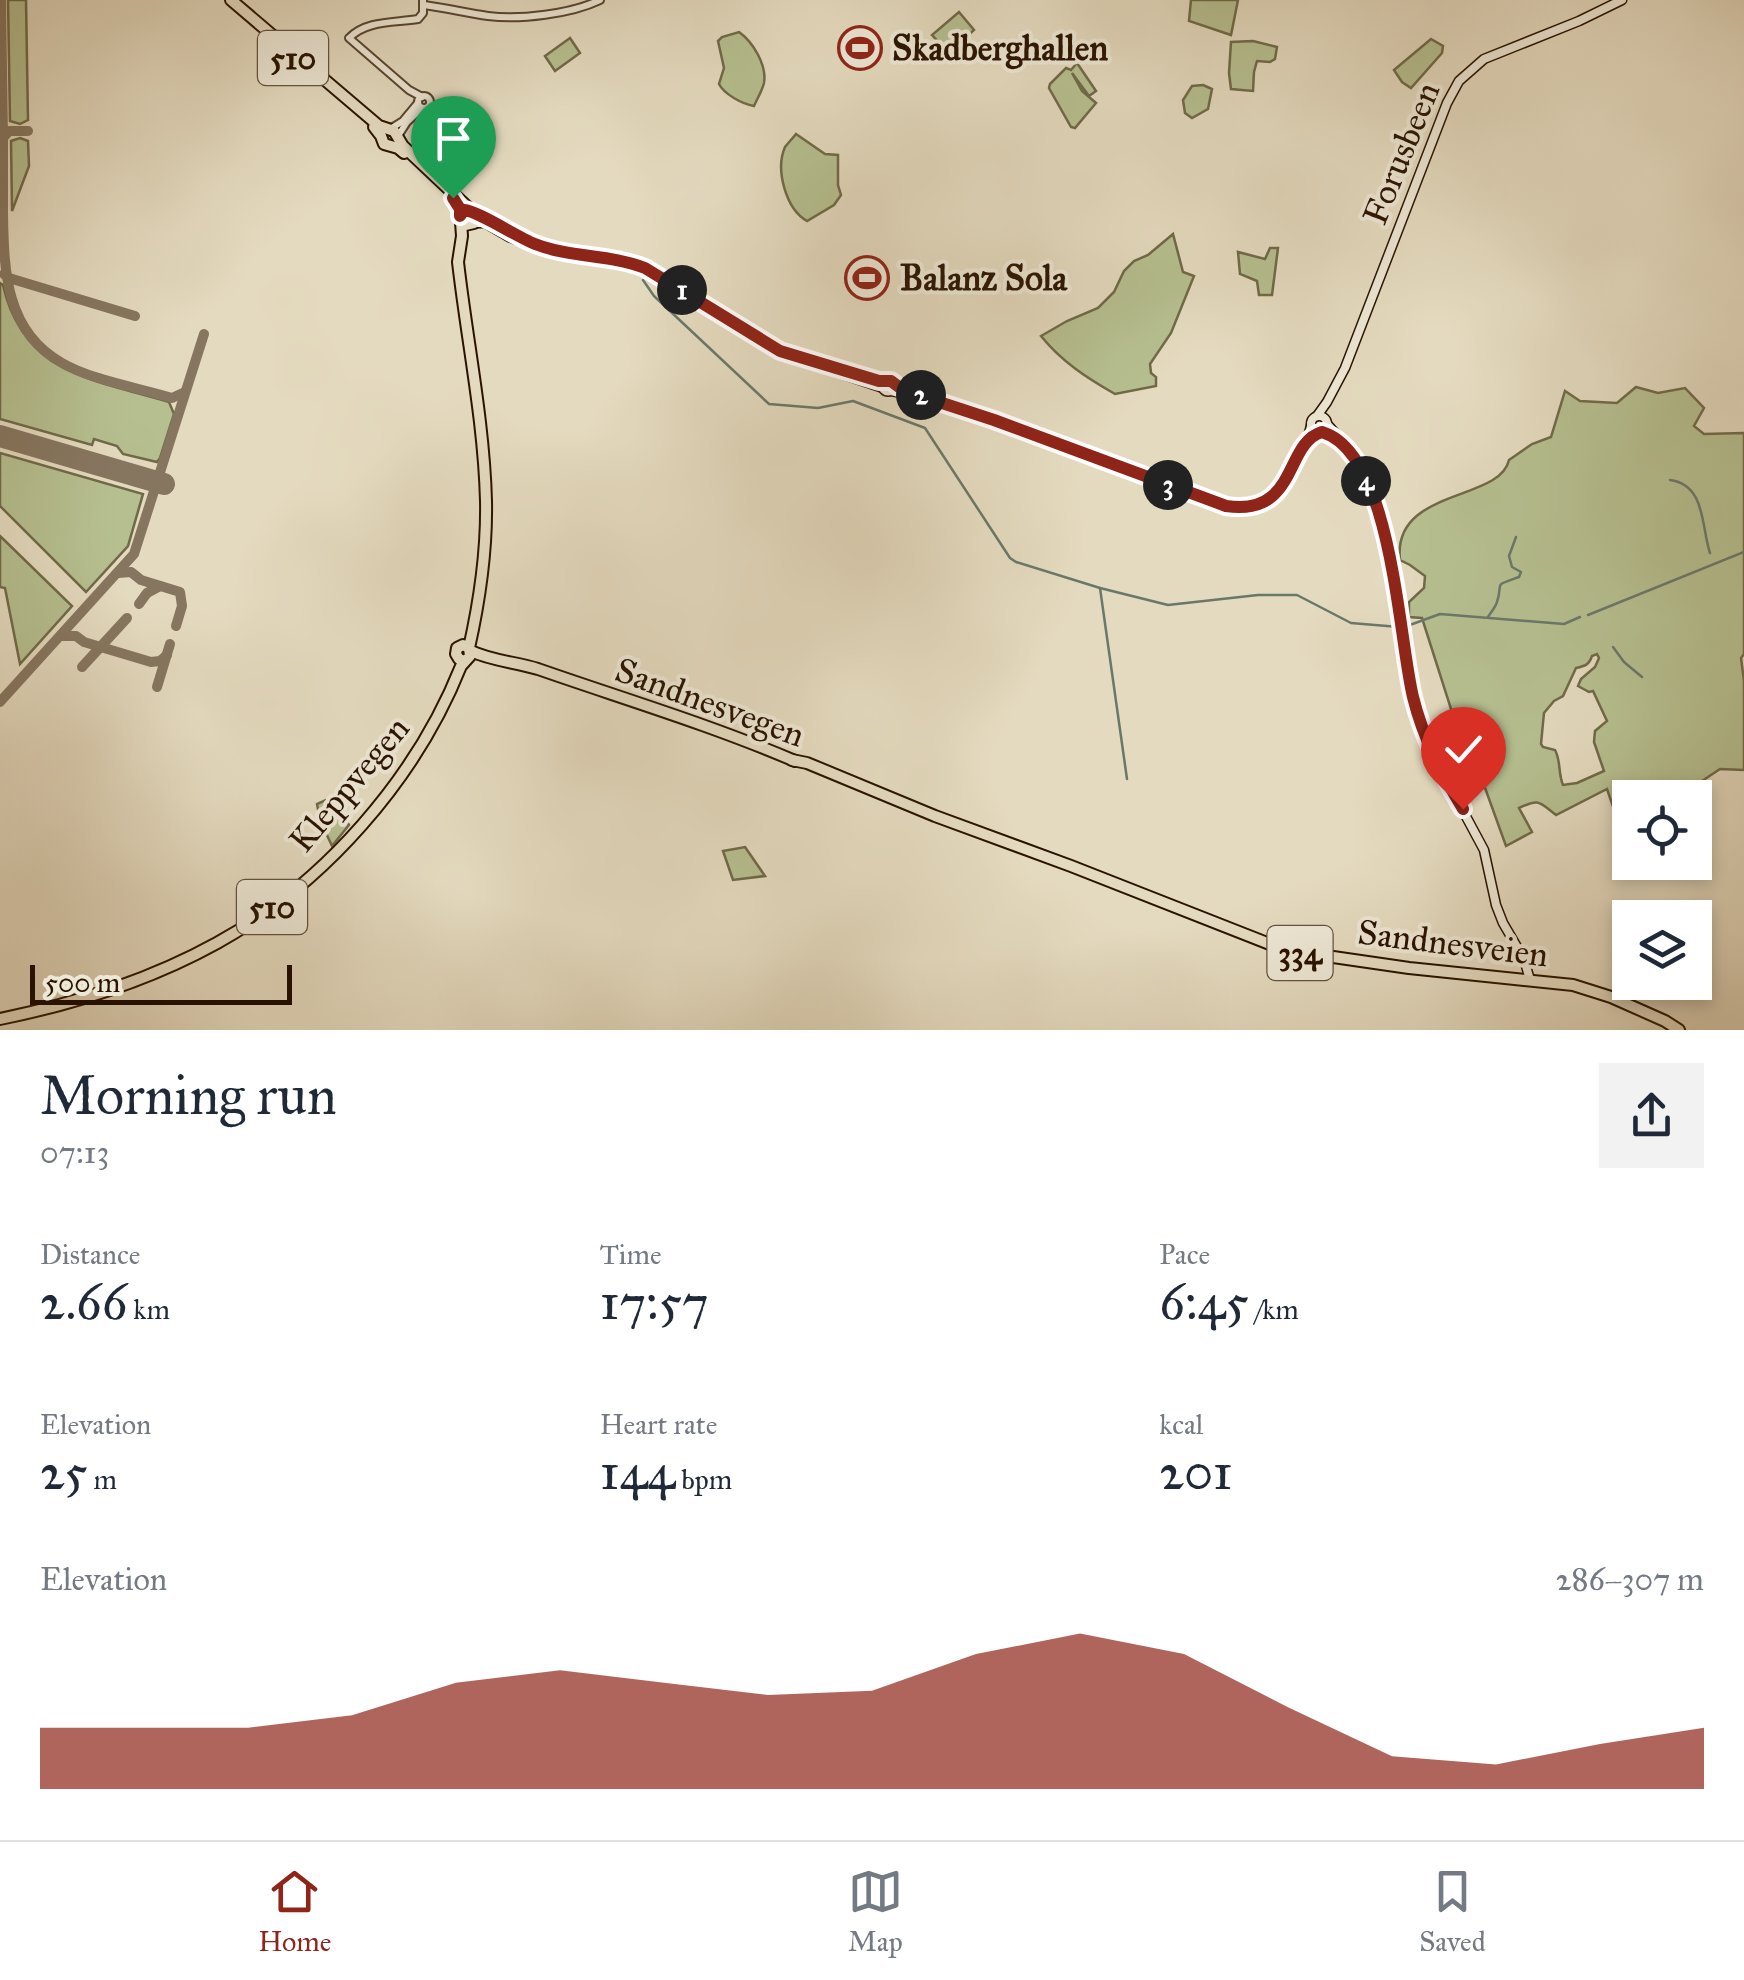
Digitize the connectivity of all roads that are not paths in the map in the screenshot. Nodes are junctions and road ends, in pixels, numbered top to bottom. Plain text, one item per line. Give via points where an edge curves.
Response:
1 (228, 0) edge
2 (600, 0) edge
3 (1616, 2) edge
4 (424, 3) edge
5 (390, 136) junction
6 (468, 218) junction
7 (1320, 425) junction
8 (465, 654) junction
9 (792, 760) junction
10 (880, 798) joint
11 (935, 816) junction
12 (1530, 980) junction
13 (0, 1019) edge
14 (1679, 1030) edge

1 - 5 main road, 510
2 - 4 street via 507,17
3 - 7 main road, Forusbeen via 1494,53 1459,81
4 - 5 street via 418,19 370,26 349,38 420,103
5 - 6 main road, 510
6 - 7 main road via 551,250 645,268 780,351 1233,507 1274,495
6 - 8 main road, Kleppvegen / 510 via 458,262 486,521
7 - 12 main road via 1358,461 1394,573 1424,731 1484,850 1496,905
8 - 9 main road, Sandnesvegen / 334 via 669,712
8 - 13 main road, Kleppvegen / 510 via 424,741 375,808 332,856 264,913 156,972
9 - 10 main road, Sandnesvegen / 334
9 - 11 main road, Sandnesveien / 334
10 - 11 main road, Sandnesveien / 334
11 - 12 main road, Sandnesveien / 334 via 1290,952
12 - 14 main road, Sandnesveien / 334 via 1600,992

